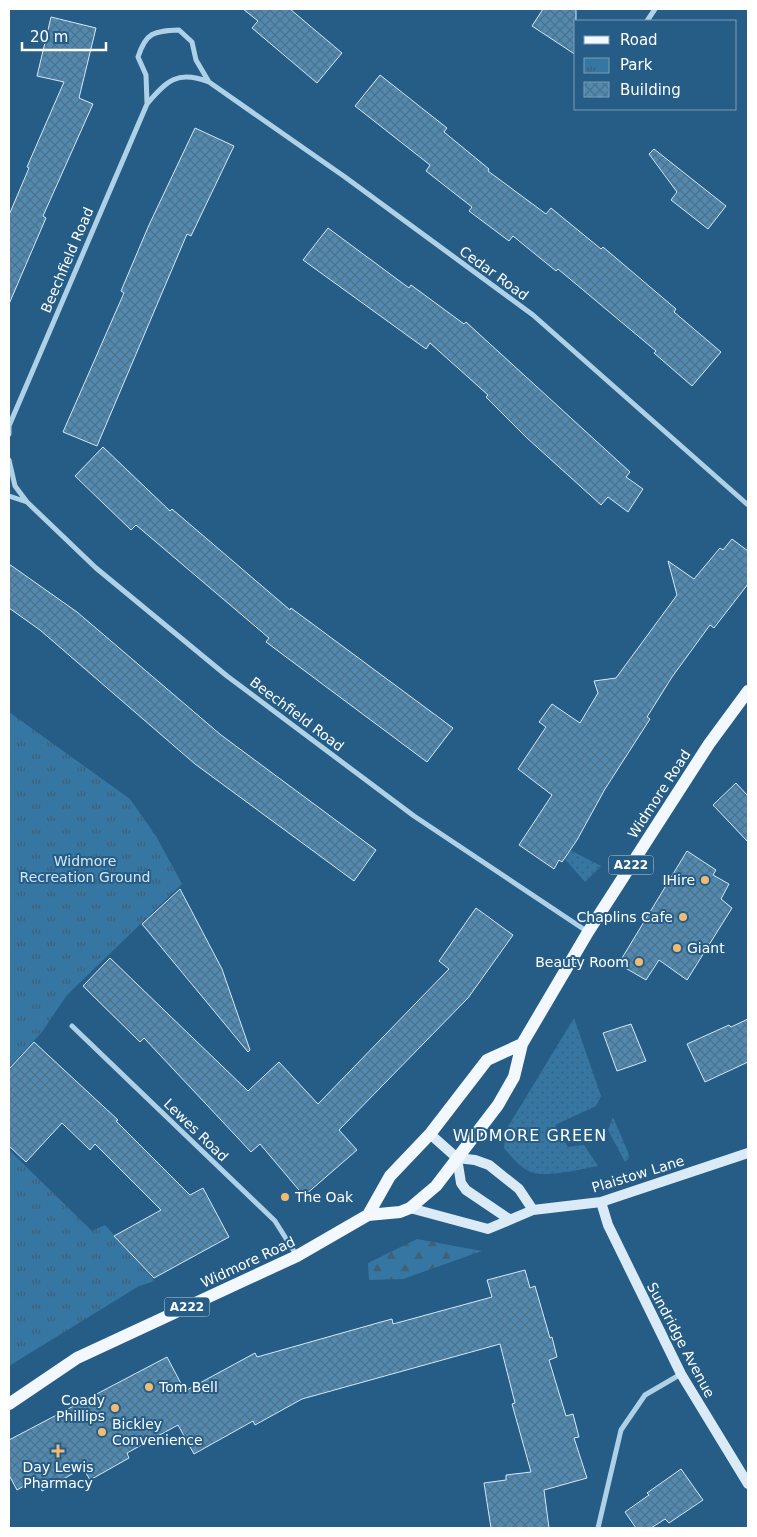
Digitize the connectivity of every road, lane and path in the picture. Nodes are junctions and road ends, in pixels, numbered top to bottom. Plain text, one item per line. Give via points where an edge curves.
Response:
1 (655, 9) edge
2 (648, 20) edge
3 (209, 82) junction
4 (147, 104) junction
5 (9, 426) edge
6 (9, 434) edge
7 (9, 460) edge
8 (9, 496) edge
9 (27, 502) junction
10 (748, 505) edge
11 (748, 691) edge
12 (588, 932) junction
13 (72, 1026) dead end
14 (522, 1044) junction
15 (430, 1134) junction
16 (748, 1152) edge
17 (457, 1158) junction
18 (601, 1202) junction
19 (410, 1208) junction
20 (533, 1210) junction
21 (368, 1214) junction
22 (510, 1219) junction
23 (297, 1256) junction
24 (681, 1374) junction
25 (9, 1404) edge
26 (748, 1484) edge
27 (598, 1528) edge

1 - 2 street
3 - 4 street, Cedar Road via 193,76 177,77 160,88
3 - 4 street, Cedar Road via 196,60 192,42 179,30 158,30 144,40 138,58 146,75
3 - 10 street, Cedar Road via 533,315
4 - 5 street, Beechfield Road
5 - 6 street
7 - 9 street via 15,486
8 - 9 street, Beechfield Road
9 - 12 street, Beechfield Road via 96,568 228,676 414,816
11 - 12 main road, Widmore Road / A222 via 709,744
12 - 14 main road, Widmore Road / A222
13 - 23 street, Lewes Road via 275,1221
14 - 15 main road, Widmore Road / A222 via 487,1060
14 - 17 main road, Widmore Road / A222 via 514,1077 498,1105
15 - 17 street
15 - 21 main road, Widmore Road / A222 via 390,1176
16 - 18 street, Plaistow Lane
17 - 19 main road, Widmore Road / A222 via 436,1186
17 - 20 street via 488,1165 519,1189
17 - 22 street via 466,1190
18 - 20 street, Plaistow Lane
18 - 24 street, Sundridge Avenue via 608,1225
19 - 21 main road, Widmore Road / A222 via 400,1212
19 - 22 street, Plaistow Lane via 488,1229
20 - 22 street, Plaistow Lane
21 - 23 main road, Widmore Road / A222
23 - 25 main road, Widmore Road / A222 via 76,1358
24 - 26 street, Sundridge Avenue
24 - 27 street via 645,1395 622,1430

